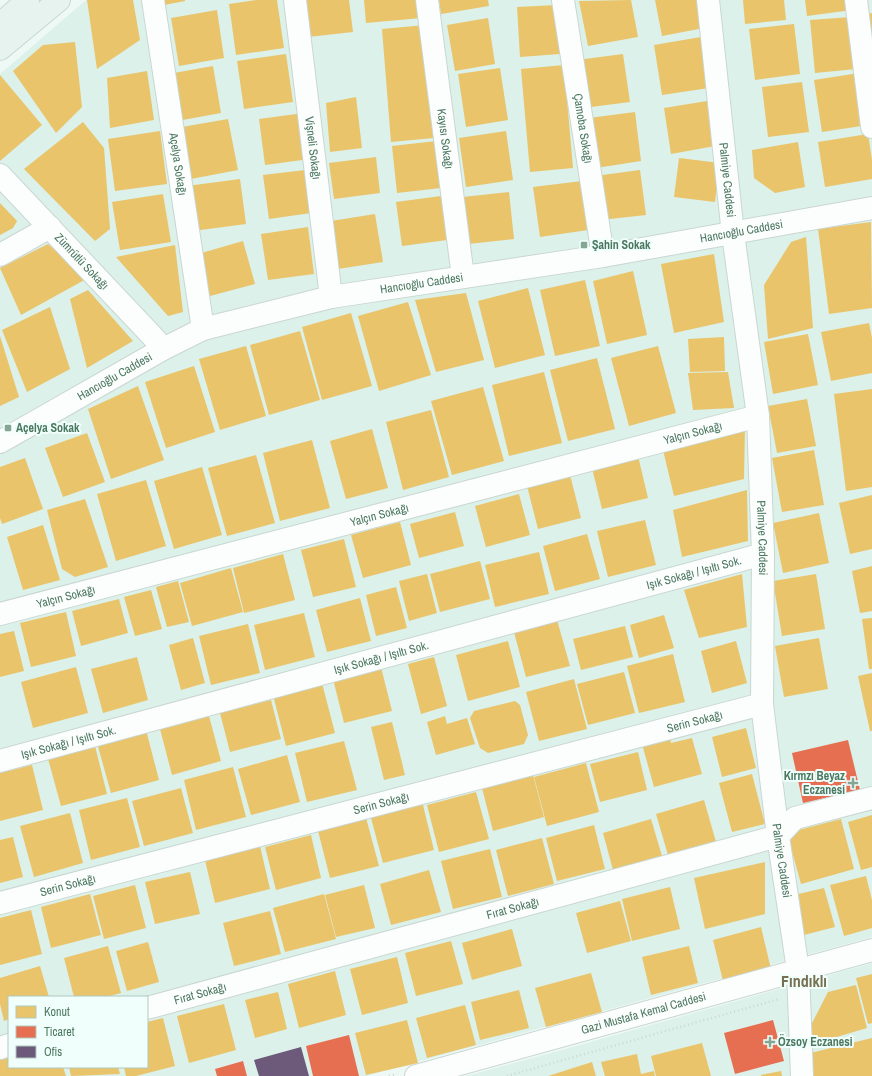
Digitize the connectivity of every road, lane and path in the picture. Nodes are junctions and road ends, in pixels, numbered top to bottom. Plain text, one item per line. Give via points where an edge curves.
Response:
1 (28, 0) edge
2 (59, 0) edge
3 (152, 0) edge
4 (295, 0) edge
5 (427, 0) edge
6 (563, 0) edge
7 (708, 0) edge
8 (856, 0) edge
9 (0, 24) edge
10 (0, 49) edge
11 (872, 127) edge
12 (0, 175) edge
13 (872, 208) edge
14 (50, 227) junction
15 (733, 234) junction
16 (0, 255) edge
17 (603, 256) junction
18 (463, 277) junction
19 (331, 297) junction
20 (203, 329) junction
21 (163, 349) junction
22 (758, 416) junction
23 (0, 442) edge
24 (763, 554) junction
25 (0, 614) edge
26 (762, 704) junction
27 (0, 761) edge
28 (872, 798) edge
29 (778, 836) junction
30 (0, 903) edge
31 (872, 950) edge
32 (798, 970) junction
33 (148, 1008) edge
34 (416, 1076) edge
35 (802, 1076) edge

1 - 9 main road
2 - 10 main road
3 - 20 street, Açelya Sokağı
4 - 19 street, Vişneli Sokağı
5 - 18 street, Kayısı Sokağı
6 - 17 street, Çamoba Sokağı
7 - 15 street, Palmiye Caddesi
8 - 11 street
12 - 14 street, Zümrütlü Sokağı
13 - 15 street, Hancıoğlu Caddesi
14 - 16 street
14 - 21 street, Zümrütlü Sokağı
15 - 17 street, Hancıoğlu Caddesi
15 - 22 street, Palmiye Caddesi
17 - 18 street, Hancıoğlu Caddesi
18 - 19 street, Hancıoğlu Caddesi
19 - 20 street, Hancıoğlu Caddesi
20 - 21 street, Hancıoğlu Caddesi
21 - 23 street, Hancıoğlu Caddesi
22 - 24 street, Palmiye Caddesi
22 - 25 street, Yalçın Sokağı
24 - 26 street, Palmiye Caddesi
24 - 27 street, Işık Sokağı / Işıltı Sok.
26 - 29 street, Palmiye Caddesi
26 - 30 street, Serin Sokağı
28 - 29 street via 795,818
29 - 32 street, Palmiye Caddesi
29 - 33 street, Fırat Sokağı
31 - 32 street, Gazi Mustafa Kemal Caddesi
32 - 34 street, Gazi Mustafa Kemal Caddesi
32 - 35 street, Palmiye Caddesi

